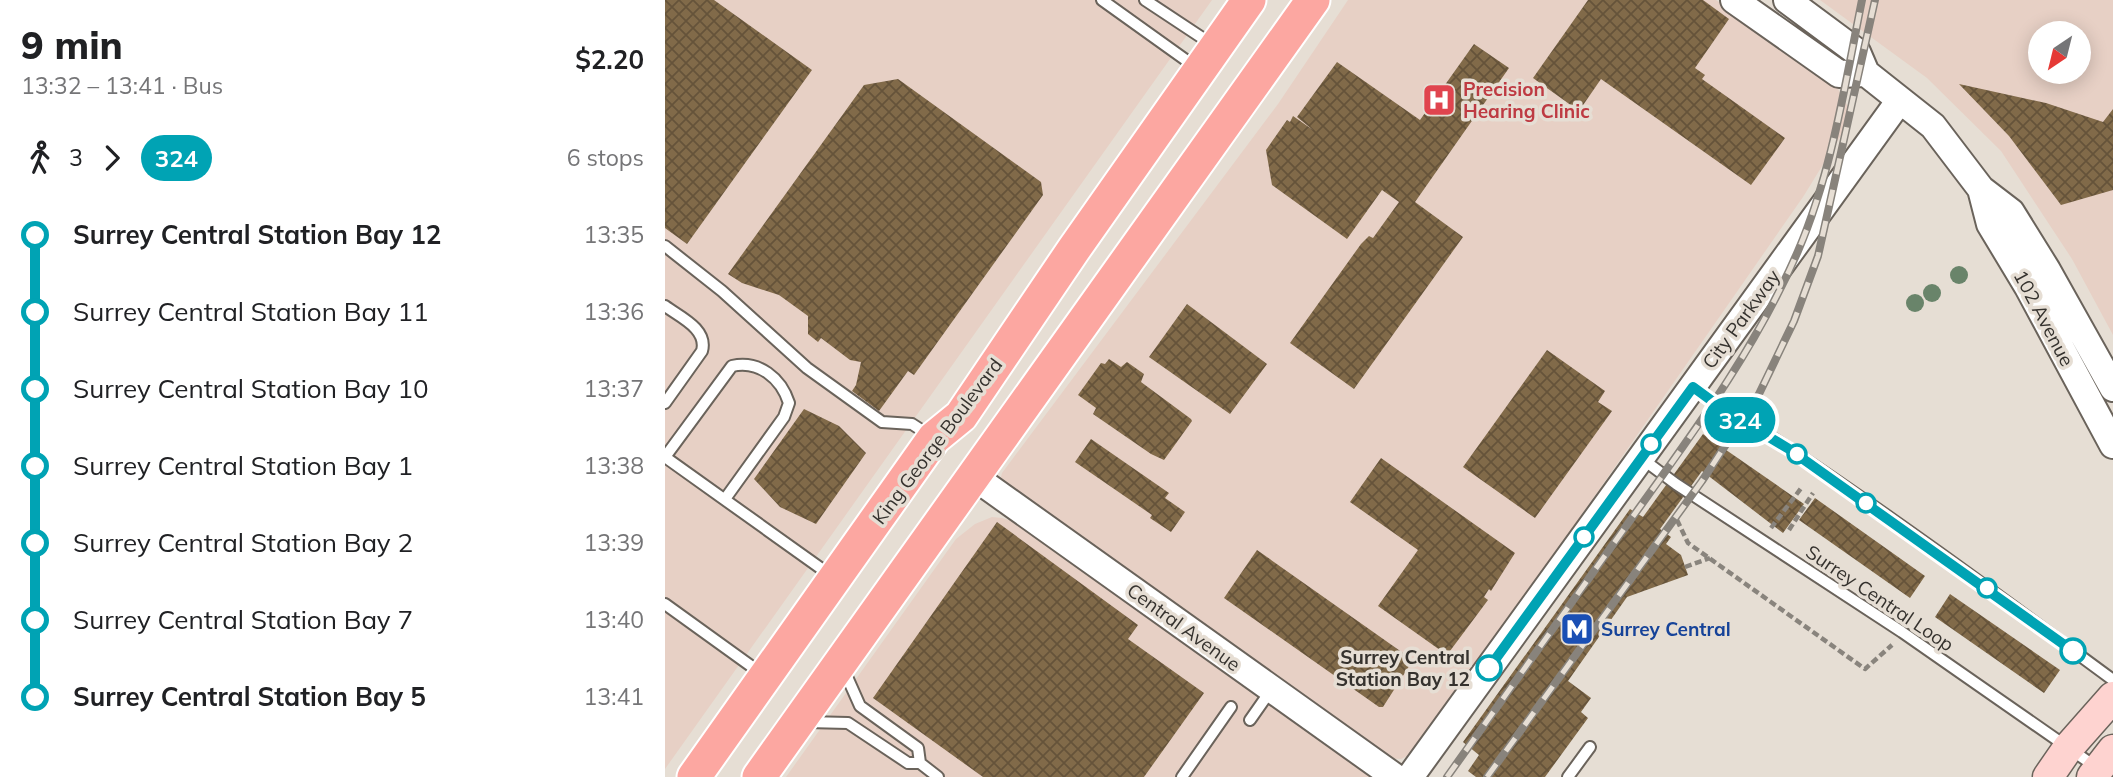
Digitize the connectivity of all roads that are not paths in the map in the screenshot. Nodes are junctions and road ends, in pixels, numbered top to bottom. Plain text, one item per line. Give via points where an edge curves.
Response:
1 (1102, 0) edge
2 (1145, 0) edge
3 (1249, 0) edge
4 (1313, 0) edge
5 (1734, 0) edge
6 (1788, 0) edge
7 (1162, 4) edge
8 (1207, 58) junction
9 (1866, 74) junction
10 (1900, 100) junction
11 (1981, 189) junction
12 (665, 246) edge
13 (665, 306) edge
14 (1693, 387) junction
15 (2113, 388) edge
16 (665, 403) edge
17 (961, 416) junction
18 (934, 438) junction
19 (2113, 445) edge
20 (665, 457) edge
21 (1641, 458) junction
22 (973, 476) junction
23 (725, 499) junction
24 (836, 578) junction
25 (665, 604) edge
26 (840, 662) junction
27 (766, 676) junction
28 (2113, 680) edge
29 (1272, 690) junction
30 (2113, 697) edge
31 (1231, 708) dead end
32 (1250, 720) dead end
33 (798, 722) junction
34 (1590, 747) dead end
35 (2068, 748) junction
36 (920, 763) junction
37 (2101, 765) edge
38 (694, 777) edge
39 (759, 777) edge
40 (938, 777) edge
41 (1182, 777) edge
42 (1395, 777) edge
43 (1410, 777) edge
44 (1568, 777) edge
45 (2048, 777) edge

1 - 8 lane
2 - 7 lane
3 - 8 main road, King George Boulevard
4 - 22 main road
5 - 9 street, 102 Avenue via 1839,74
6 - 9 street, 102 Avenue via 1857,52
7 - 8 lane
8 - 17 main road, King George Boulevard
9 - 10 street, 102 Avenue
10 - 11 street, 102 Avenue via 1940,133
10 - 14 street, City Parkway
11 - 15 street, 102 Avenue via 2011,212 2025,231
11 - 19 street, 102 Avenue via 1990,224
12 - 18 lane via 722,290 807,368 882,422 912,425
13 - 16 lane via 693,326 705,343
14 - 21 street, City Parkway
14 - 28 lane via 1800,456
17 - 18 main road, King George Boulevard
17 - 22 main road
18 - 24 main road, King George Boulevard
20 - 23 lane
20 - 23 lane via 732,366 759,367 778,381 789,403 784,417
21 - 35 lane, Surrey Central Loop
21 - 43 street, City Parkway
22 - 26 main road
22 - 29 street, Central Avenue
23 - 24 lane
24 - 27 main road, King George Boulevard
25 - 27 lane
26 - 33 main road
26 - 36 lane via 860,706 918,748
27 - 38 main road, King George Boulevard
29 - 32 lane
29 - 42 street, Central Avenue
30 - 35 main road
31 - 41 lane
33 - 36 lane via 848,723 908,763
33 - 39 main road
34 - 44 lane
35 - 37 lane, Surrey Central Loop
35 - 45 main road
36 - 40 lane

